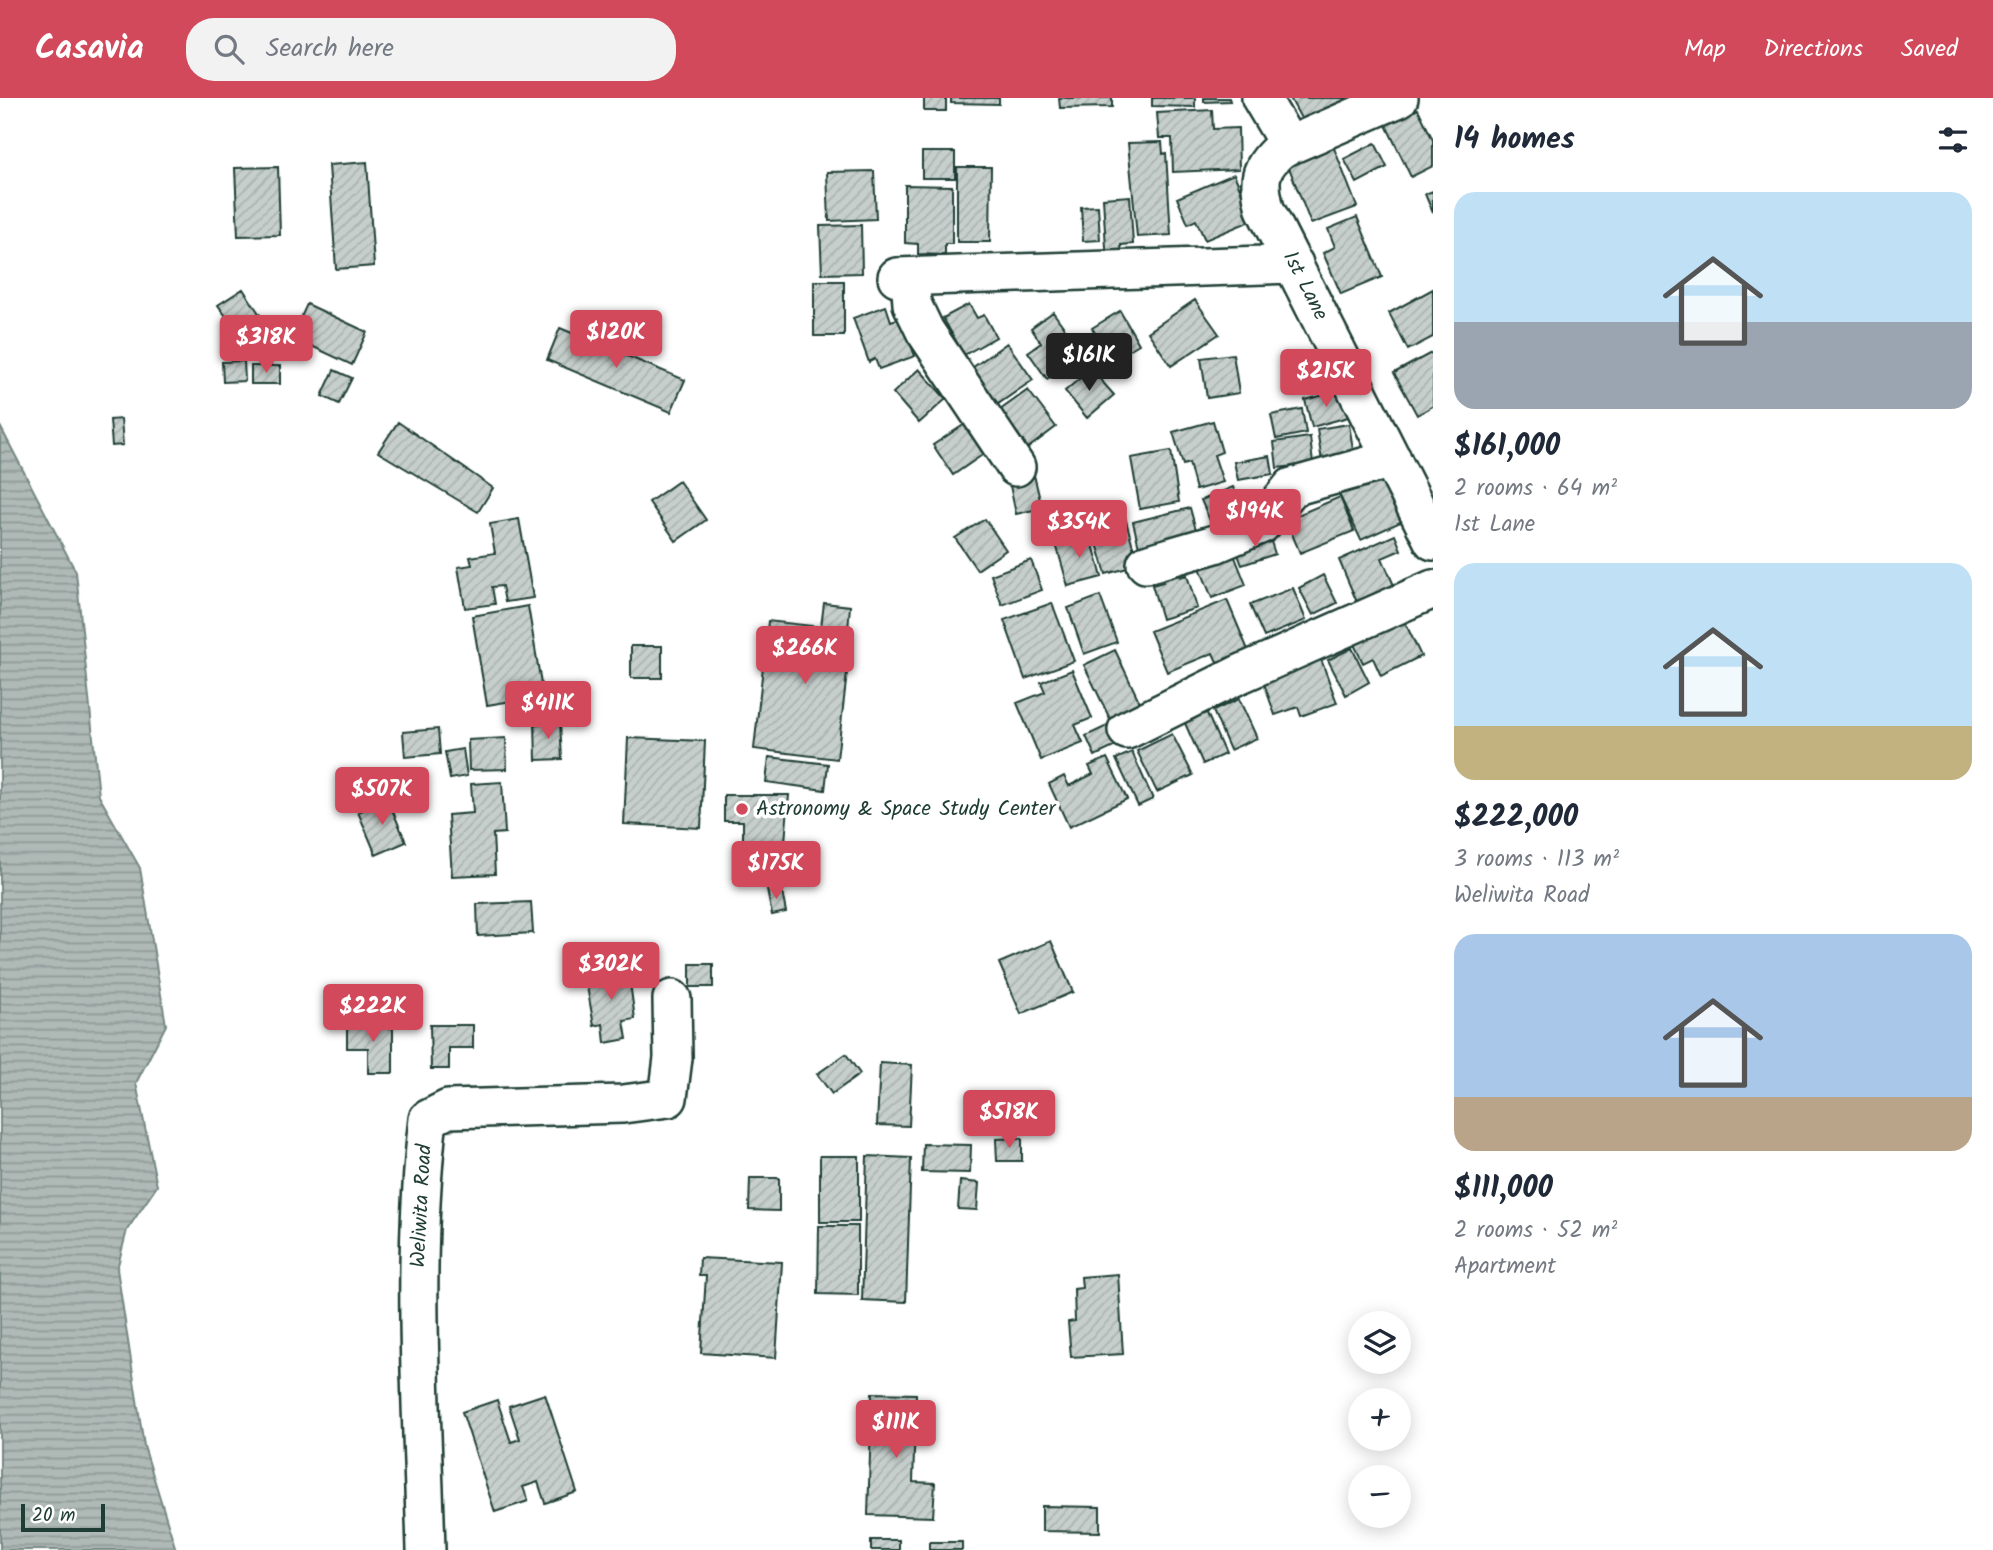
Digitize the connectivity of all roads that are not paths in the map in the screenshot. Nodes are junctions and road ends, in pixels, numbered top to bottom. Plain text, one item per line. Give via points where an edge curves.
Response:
1 (1261, 98) edge
2 (1399, 98) edge
3 (1289, 145) junction
4 (1294, 264) junction
5 (1392, 459) junction
6 (1016, 467) dead end
7 (1433, 541) edge
8 (1146, 564) dead end
9 (1433, 589) edge
10 (1127, 730) dead end
11 (672, 999) dead end
12 (426, 1550) edge

1 - 3 street
2 - 3 street, 1st Lane
3 - 4 street, 1st Lane via 1265,163 1260,187 1265,209
4 - 5 street, 1st Lane
4 - 6 street via 903,277 925,331
5 - 7 street, 1st Lane
5 - 8 street via 1292,487 1262,524 1215,544
9 - 10 street
11 - 12 street, Weliwita Road via 668,1098 623,1104 448,1109 428,1119 419,1193 418,1270

